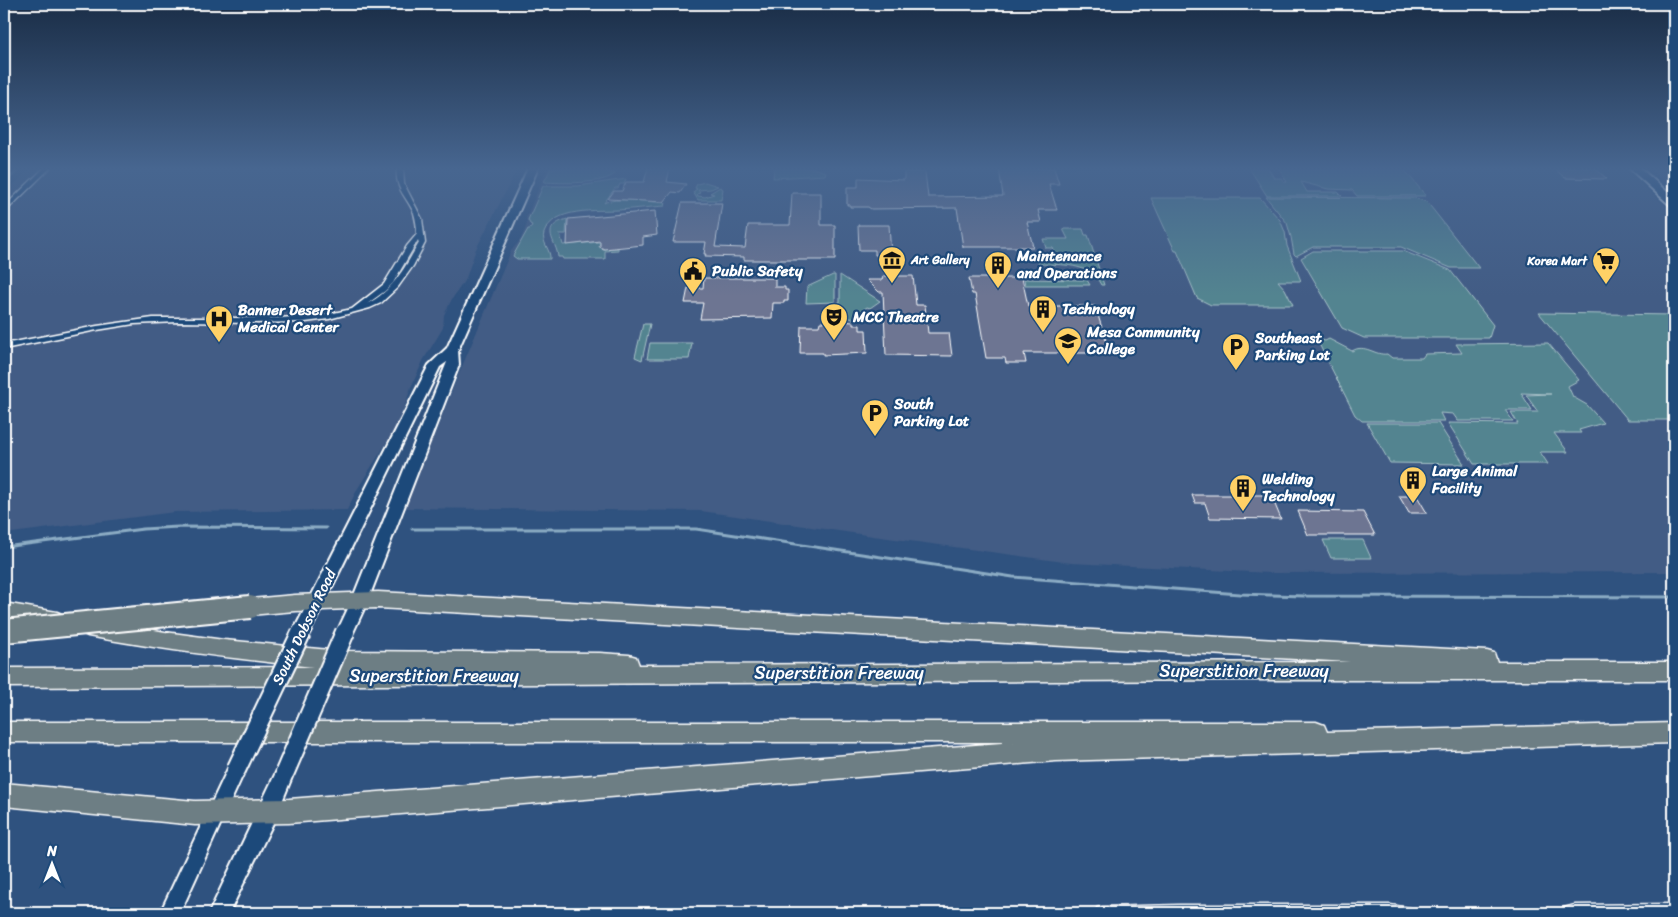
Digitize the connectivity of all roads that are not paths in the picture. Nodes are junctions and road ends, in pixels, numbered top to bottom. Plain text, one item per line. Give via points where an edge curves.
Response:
1 (415, 211) edge
2 (514, 211) edge
3 (4, 347) edge
4 (452, 350) junction
5 (360, 600) junction
6 (316, 602) junction
7 (4, 612) edge
8 (4, 631) edge
9 (1674, 671) edge
10 (749, 674) junction
11 (4, 678) edge
12 (4, 732) edge
13 (1674, 732) edge
14 (4, 794) edge
15 (268, 812) junction
16 (216, 813) junction
17 (1674, 910) edge
18 (1179, 912) edge
19 (1390, 912) edge
20 (170, 913) edge
21 (219, 913) edge
22 (1102, 913) edge
23 (1405, 913) edge
24 (1569, 913) edge

1 - 3 street via 419,235 411,242 390,281 354,312 312,320 131,322
2 - 4 main road, South Dobson Road
4 - 5 main road, South Dobson Road via 453,365
4 - 6 main road, South Dobson Road via 435,365
5 - 6 highway
5 - 9 highway via 562,608
5 - 15 main road, South Dobson Road, bridge
6 - 8 highway, bridge
6 - 16 main road, South Dobson Road, bridge
7 - 10 highway via 165,642 340,660 600,662
9 - 10 highway, Superstition Freeway
10 - 11 highway, Superstition Freeway
12 - 13 highway
13 - 15 highway via 1056,750
14 - 16 highway
15 - 16 highway
15 - 21 main road, South Dobson Road
16 - 20 main road, South Dobson Road
17 - 24 street
18 - 19 street
18 - 22 street
19 - 23 street

